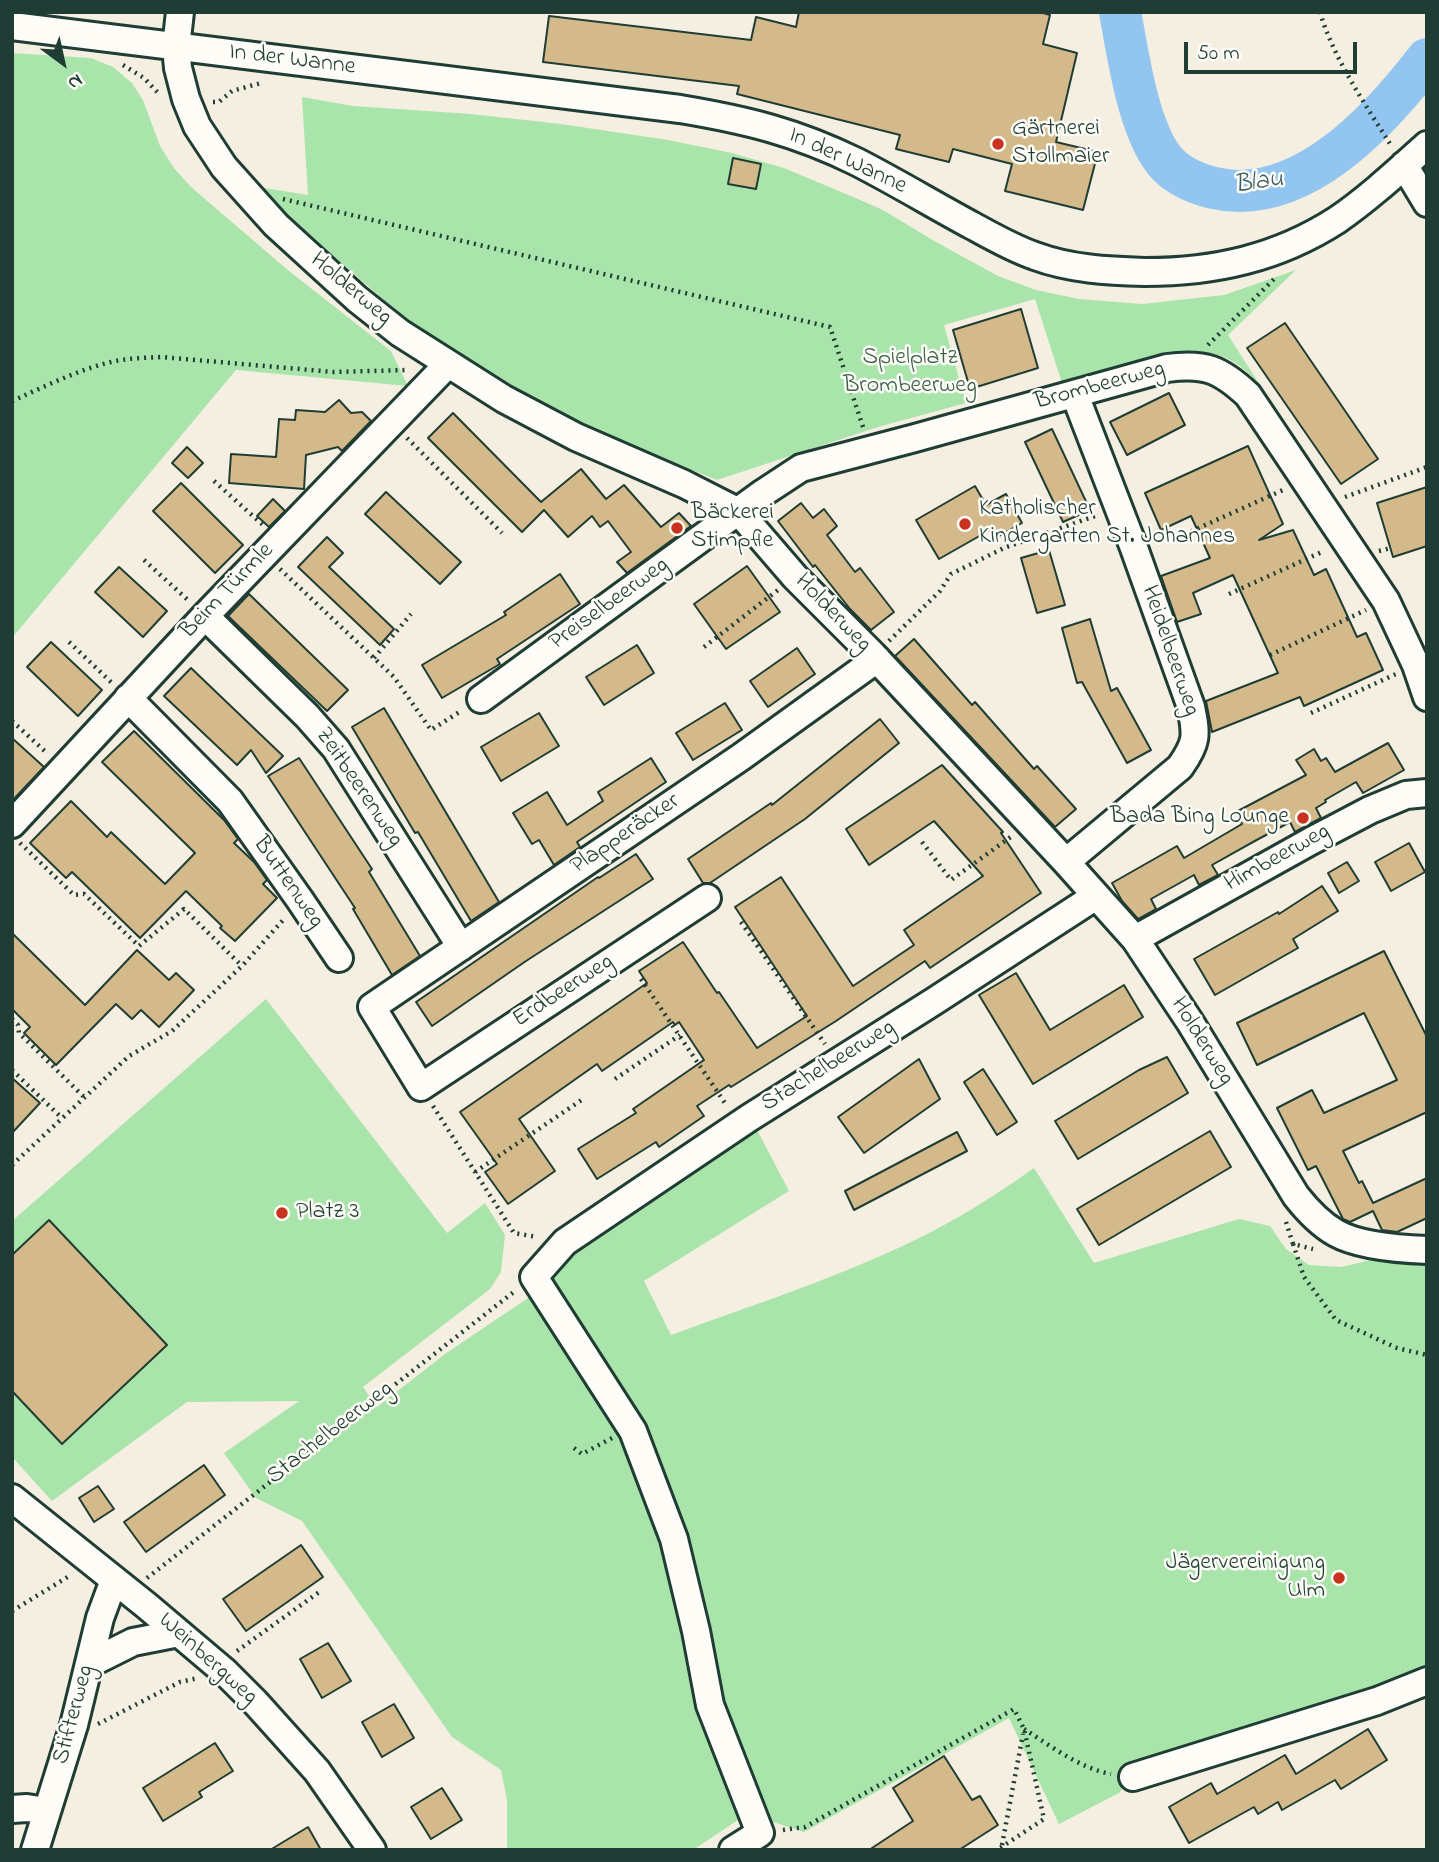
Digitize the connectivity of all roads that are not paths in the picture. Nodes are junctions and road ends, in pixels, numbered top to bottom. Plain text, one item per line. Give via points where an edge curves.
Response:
1 (180, 12) edge
2 (12, 26) edge
3 (176, 47) junction
4 (1427, 145) edge
5 (1404, 166) junction
6 (1427, 203) edge
7 (448, 364) junction
8 (1075, 394) junction
9 (739, 512) junction
10 (205, 616) junction
11 (875, 657) junction
12 (1427, 697) edge
13 (128, 698) junction
14 (481, 699) road end
15 (1427, 793) edge
16 (12, 824) edge
17 (1066, 862) junction
18 (1096, 896) junction
19 (707, 898) dead end
20 (1135, 939) junction
21 (461, 947) junction
22 (339, 958) dead end
23 (372, 1007) joint
24 (1427, 1250) edge
25 (12, 1499) edge
26 (122, 1586) junction
27 (179, 1633) junction
28 (89, 1664) junction
29 (1427, 1681) edge
30 (1133, 1777) road end
31 (12, 1810) edge
32 (47, 1811) junction
33 (35, 1850) edge
34 (372, 1850) edge
35 (733, 1850) edge

1 - 3 street
2 - 3 street, In der Wanne
3 - 5 street, In der Wanne via 666,107 771,127 859,163 1034,256 1105,270 1212,268 1273,252 1336,220
3 - 7 street, Holderweg via 186,99 197,126 224,167 307,255 357,299
4 - 5 street, In der Wanne
5 - 6 street
7 - 9 street, Holderweg via 576,437
7 - 10 street, Beim Türmle
8 - 9 street, Brombeerweg via 802,468
8 - 12 street, Brombeerweg via 1188,365 1230,379 1248,395 1386,601
8 - 17 street, Heidelbeerweg via 1191,708 1195,743 1180,767
9 - 11 street, Holderweg via 795,577
9 - 14 street, Preiselbeerweg
10 - 13 street, Beim Türmle
10 - 21 street, Zeitbeerenweg via 337,749
11 - 17 street, Holderweg
11 - 21 street, Plapperäcker via 741,757
13 - 16 street, Beim Türmle
13 - 22 street, Buttenweg via 230,801
15 - 20 street, Himbeerweg via 1406,795 1370,810
17 - 18 street, Holderweg
18 - 20 street, Holderweg
18 - 35 street, Stachelbeerweg via 565,1242 534,1277 633,1431 674,1539 710,1704 760,1833
19 - 23 street, Erdbeerweg via 421,1087
20 - 24 street, Holderweg via 1311,1214 1336,1234 1362,1243
21 - 23 street, Plapperäcker
25 - 26 street, Weinbergweg
26 - 27 street, Weinbergweg
26 - 28 street, Stifterweg via 100,1618
27 - 28 street via 133,1642
27 - 34 street, Weinbergweg via 230,1662 317,1770
28 - 32 street, Stifterweg
29 - 30 street via 1377,1702
31 - 32 street
32 - 33 street, Stifterweg

